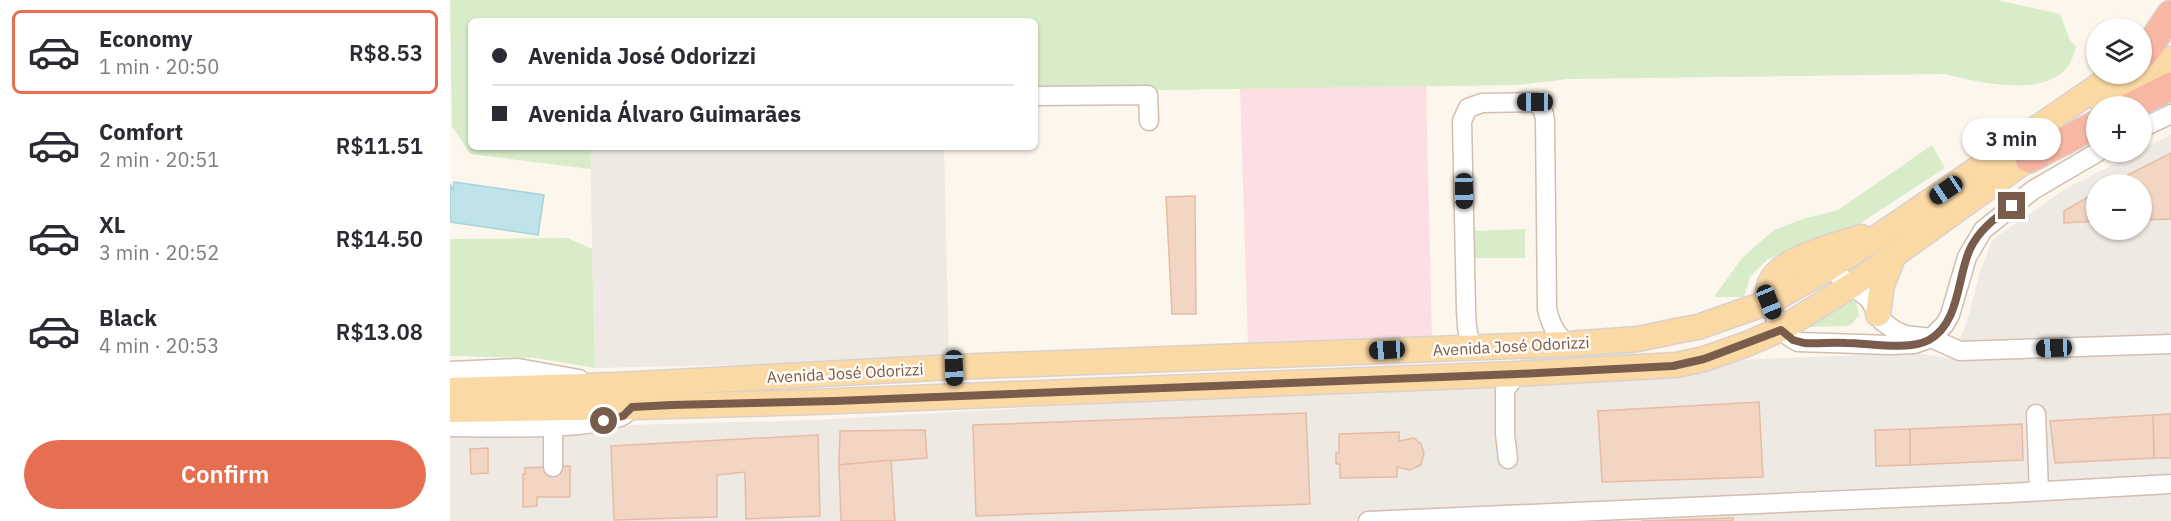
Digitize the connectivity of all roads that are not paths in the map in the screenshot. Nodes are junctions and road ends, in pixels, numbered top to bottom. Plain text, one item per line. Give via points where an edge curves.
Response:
1 (2171, 15) edge
2 (2171, 31) edge
3 (2152, 41) edge
4 (2152, 47) edge
5 (2171, 59) edge
6 (2101, 84) edge
7 (2171, 86) edge
8 (1038, 96) edge
9 (2117, 96) edge
10 (2151, 96) edge
11 (2171, 114) edge
12 (2086, 119) edge
13 (1149, 121) dead end
14 (2152, 123) edge
15 (2086, 130) edge
16 (2029, 159) junction
17 (2086, 159) edge
18 (1894, 226) junction
19 (1893, 257) junction
20 (1829, 268) junction
21 (1851, 286) junction
22 (1769, 302) junction
23 (1878, 314) junction
24 (1781, 330) junction
25 (1931, 338) junction
26 (1845, 342) junction
27 (1567, 344) junction
28 (2171, 344) edge
29 (1463, 348) junction
30 (954, 368) junction
31 (450, 371) edge
32 (1500, 382) junction
33 (617, 385) junction
34 (450, 390) edge
35 (955, 396) junction
36 (523, 399) junction
37 (632, 407) junction
38 (450, 410) edge
39 (2036, 414) dead end
40 (553, 426) junction
41 (450, 427) edge
42 (1508, 459) dead end
43 (554, 466) dead end
44 (2171, 484) edge
45 (2039, 491) junction
46 (1368, 521) edge

1 - 3 highway
2 - 4 main road
5 - 9 main road
6 - 18 main road, Avenida José Odorizzi
7 - 10 highway
8 - 13 street via 1148,95
11 - 14 street
12 - 16 main road, Avenida José Odorizzi
15 - 16 highway
16 - 19 main road, Avenida José Odorizzi
17 - 25 street via 2033,190 1983,230 1967,257 1950,315
18 - 20 main road, Avenida José Odorizzi
18 - 22 main road via 1784,267 1768,286
19 - 21 main road, Avenida José Odorizzi
19 - 23 main road via 1882,285
20 - 21 street
20 - 22 main road, Avenida José Odorizzi
21 - 23 street via 1869,299
21 - 24 main road, Avenida José Odorizzi
22 - 24 street
22 - 27 main road, Avenida José Odorizzi via 1698,327 1638,339
23 - 25 street via 1899,332
23 - 26 street via 1868,332
24 - 26 street via 1798,342
24 - 32 main road, Avenida José Odorizzi via 1704,359 1676,365
25 - 26 street via 1914,344
25 - 28 street via 1960,351
27 - 29 main road, Avenida José Odorizzi
27 - 29 street via 1551,326 1547,309 1544,112 1535,102 1482,103 1468,108 1462,121 1469,337
29 - 30 main road, Avenida José Odorizzi
30 - 33 main road, Avenida José Odorizzi
30 - 35 street
31 - 33 street, Avenida José Odorizzi via 518,368
32 - 35 main road, Avenida José Odorizzi
32 - 42 street
33 - 36 main road, Avenida José Odorizzi
34 - 36 main road
35 - 37 main road, Avenida José Odorizzi
36 - 37 main road, Avenida José Odorizzi
36 - 38 main road
37 - 40 street, Avenida José Odorizzi via 623,416
39 - 45 street
40 - 41 street, Avenida José Odorizzi
40 - 43 street
44 - 45 street
45 - 46 street

